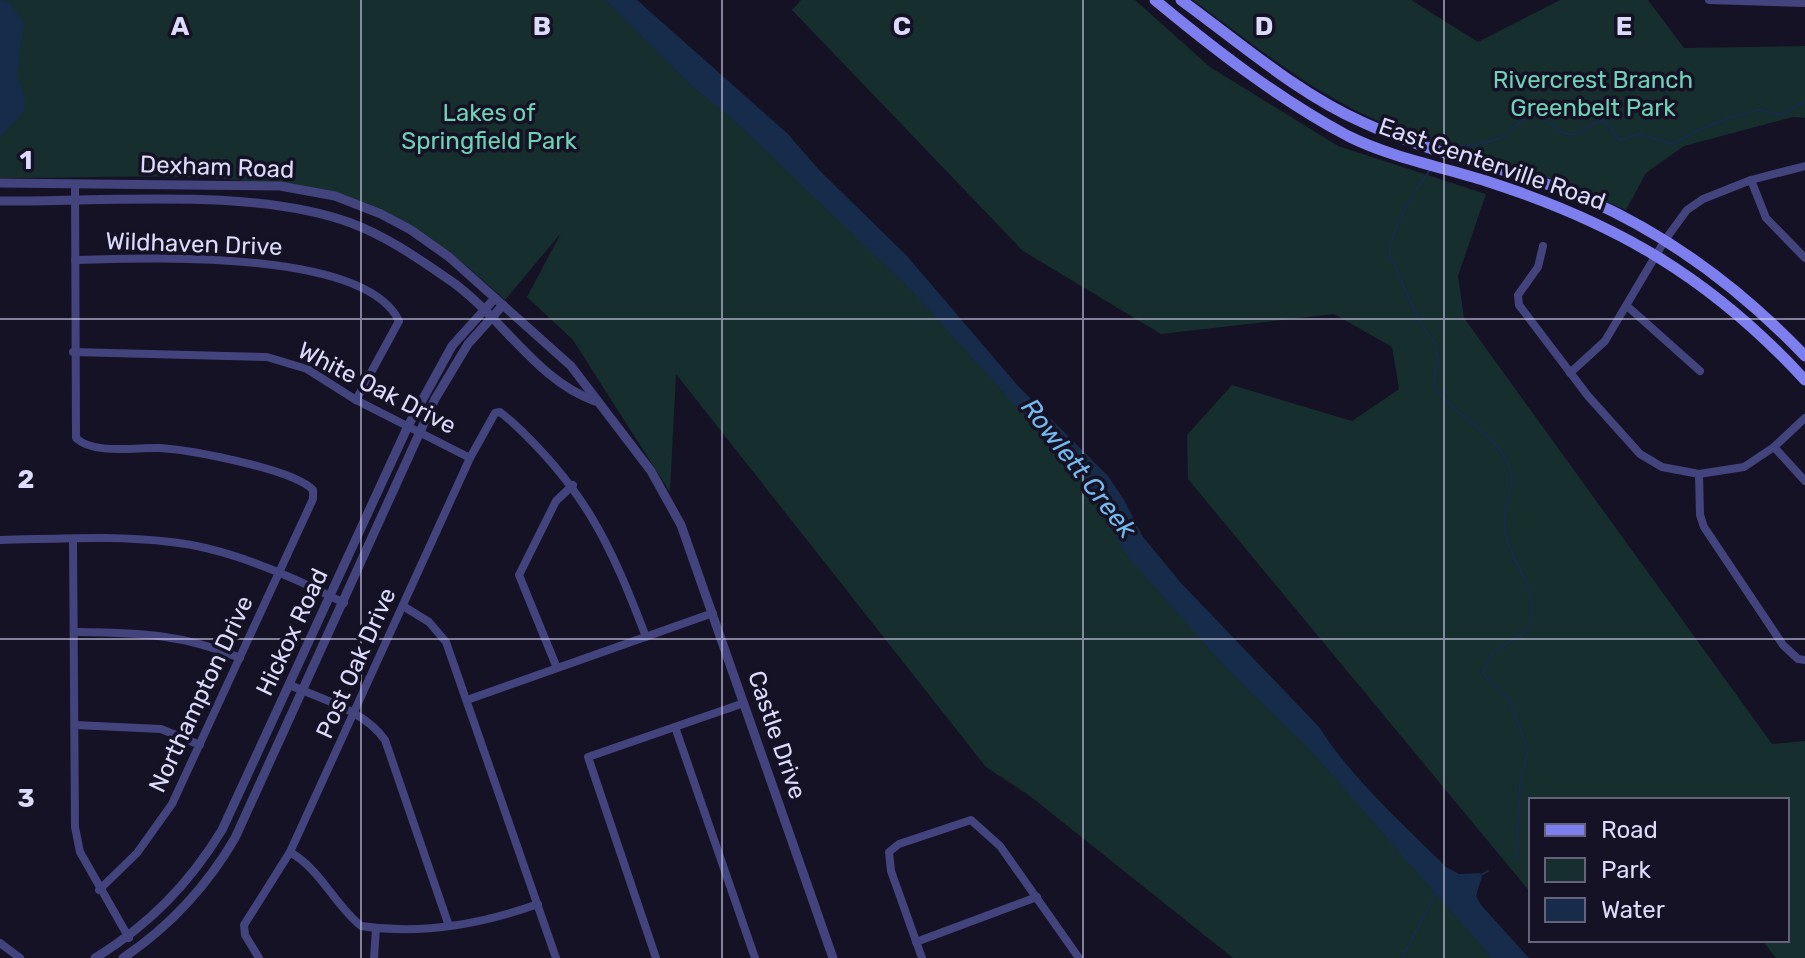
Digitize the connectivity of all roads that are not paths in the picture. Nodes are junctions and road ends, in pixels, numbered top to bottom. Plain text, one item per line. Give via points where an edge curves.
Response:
1 (1155, 0) edge
2 (1181, 0) edge
3 (1709, 0) edge
4 (1805, 3) edge
5 (1805, 166) edge
6 (1751, 180) junction
7 (0, 183) edge
8 (75, 184) junction
9 (0, 201) edge
10 (75, 202) junction
11 (1665, 240) junction
12 (1543, 246) dead end
13 (1656, 255) junction
14 (1805, 258) edge
15 (75, 260) junction
16 (499, 301) junction
17 (1627, 306) junction
18 (484, 309) junction
19 (492, 316) junction
20 (73, 352) junction
21 (1805, 356) edge
22 (1700, 371) dead end
23 (1570, 373) junction
24 (1805, 380) edge
25 (356, 400) junction
26 (595, 401) junction
27 (1805, 418) edge
28 (408, 426) junction
29 (420, 432) junction
30 (1774, 447) junction
31 (470, 458) junction
32 (1699, 474) junction
33 (1805, 481) edge
34 (573, 485) junction
35 (681, 525) joint
36 (0, 540) edge
37 (73, 540) junction
38 (278, 575) junction
39 (330, 596) junction
40 (344, 603) junction
41 (403, 606) junction
42 (713, 613) junction
43 (74, 632) junction
44 (646, 637) junction
45 (240, 658) junction
46 (1801, 660) edge
47 (557, 668) junction
48 (290, 685) junction
49 (304, 692) junction
50 (467, 700) junction
51 (744, 703) junction
52 (356, 714) junction
53 (75, 725) junction
54 (675, 727) junction
55 (200, 745) junction
56 (290, 852) junction
57 (99, 890) junction
58 (1037, 897) junction
59 (538, 904) junction
60 (449, 926) junction
61 (376, 928) junction
62 (129, 938) junction
63 (916, 942) junction
64 (0, 943) edge
65 (20, 958) edge
66 (95, 958) edge
67 (123, 958) edge
68 (259, 958) edge
69 (374, 958) edge
70 (556, 958) edge
71 (656, 958) edge
72 (755, 958) edge
73 (833, 958) edge
74 (922, 958) edge
75 (1079, 958) edge

1 - 13 main road, East Centerville Road via 1287,98 1347,135 1577,214
2 - 11 main road, East Centerville Road via 1325,102 1392,135 1589,201
3 - 4 street
5 - 6 street
6 - 11 street via 1694,204
6 - 14 street via 1766,218
7 - 8 street, Dexham Road
8 - 10 street
8 - 16 street, Dexham Road via 242,184 335,196 411,230
9 - 10 street, Dexham Road
10 - 15 street
10 - 18 street, Dexham Road via 247,202 304,210 349,222 396,244
11 - 13 street
11 - 21 main road, East Centerville Road via 1740,294
12 - 23 street via 1538,267 1517,301
13 - 17 street
13 - 24 main road, East Centerville Road via 1721,299
15 - 20 street
15 - 25 street, Wildhaven Drive via 282,265 366,292 399,321
16 - 18 street, Hickox Road
16 - 19 street, Hickox Road
16 - 26 street, Dexham Road via 571,366
17 - 22 street
17 - 23 street via 1605,341
18 - 19 street, Dexham Road
18 - 28 street, Hickox Road via 452,346
19 - 26 street, Dexham Road via 563,385
19 - 29 street, Hickox Road via 449,373
20 - 25 street, White Oak Drive via 267,357 307,369
20 - 38 street, Northampton Drive via 74,434 89,446 162,448 223,458 313,490
23 - 32 street via 1640,454 1662,467
25 - 28 street, White Oak Drive
26 - 35 street, Dexham Road via 651,471
27 - 30 street
28 - 29 street, White Oak Drive
28 - 39 street, Hickox Road
29 - 31 street, White Oak Drive
29 - 40 street, Hickox Road
30 - 32 street via 1744,467
30 - 33 street
31 - 34 street, Post Oak Drive via 500,412
31 - 41 street, Post Oak Drive
32 - 46 street via 1704,527 1783,645
34 - 44 street via 608,543
34 - 47 street via 556,501 519,575
35 - 42 street, Castle Drive
36 - 37 street
37 - 38 street via 175,542 221,552
37 - 43 street
38 - 39 street
38 - 45 street, Northampton Drive
39 - 40 street
39 - 48 street, Hickox Road
40 - 49 street, Hickox Road
41 - 50 street via 439,631
41 - 52 street, Post Oak Drive
42 - 44 street
42 - 51 street, Castle Drive
43 - 45 street via 160,633
43 - 53 street
44 - 47 street
45 - 55 street, Northampton Drive
47 - 50 street
48 - 49 street
48 - 62 street, Hickox Road via 210,850 169,902
49 - 52 street
49 - 67 street, Hickox Road via 224,856 183,907
50 - 59 street
51 - 54 street
51 - 73 street, Castle Drive
52 - 56 street, Post Oak Drive
52 - 60 street via 379,731 390,751
53 - 55 street via 161,729
53 - 57 street via 75,827 80,852
54 - 71 street via 588,757
54 - 72 street
55 - 57 street, Northampton Drive via 157,829
56 - 61 street via 316,871 361,926
56 - 68 street, Post Oak Drive via 244,925
57 - 62 street
58 - 63 street
58 - 63 street via 1000,846 971,820 899,844 889,852 891,871
58 - 75 street
59 - 60 street
59 - 70 street
60 - 61 street
61 - 69 street
62 - 66 street, Hickox Road
63 - 74 street
64 - 65 street

